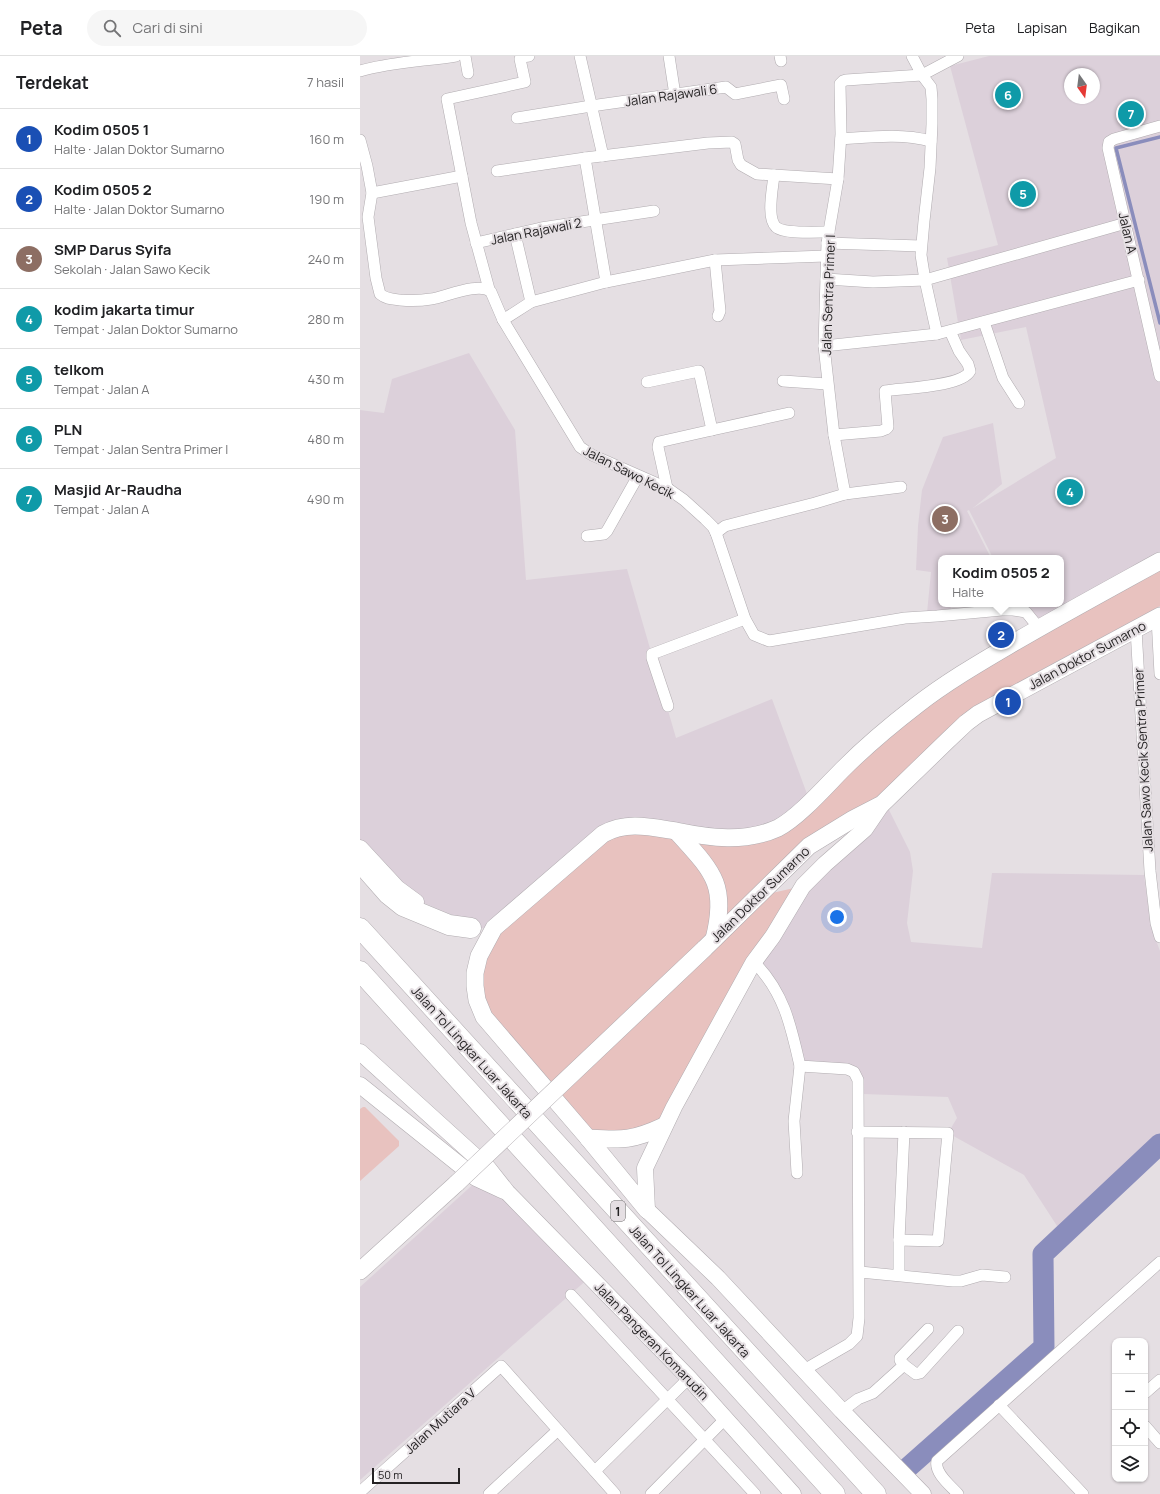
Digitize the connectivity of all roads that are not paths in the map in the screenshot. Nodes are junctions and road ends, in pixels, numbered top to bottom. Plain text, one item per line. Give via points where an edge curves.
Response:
1 (456, 56) edge
2 (465, 56) edge
3 (529, 56) edge
4 (580, 56) edge
5 (669, 56) edge
6 (912, 56) edge
7 (958, 56) edge
8 (360, 71) edge
9 (468, 74) dead end
10 (922, 75) junction
11 (675, 95) junction
12 (784, 99) dead end
13 (591, 106) junction
14 (518, 118) dead end
15 (1160, 126) edge
16 (841, 139) junction
17 (360, 140) edge
18 (931, 141) junction
19 (604, 156) junction
20 (585, 158) junction
21 (497, 171) dead end
22 (774, 175) junction
23 (462, 176) dead end
24 (838, 179) junction
25 (372, 193) junction
26 (654, 211) dead end
27 (364, 217) edge
28 (596, 220) junction
29 (1126, 223) junction
30 (515, 234) junction
31 (828, 237) junction
32 (476, 243) junction
33 (921, 246) junction
34 (826, 256) junction
35 (715, 260) junction
36 (826, 279) junction
37 (925, 280) junction
38 (1139, 280) junction
39 (606, 282) junction
40 (489, 289) junction
41 (531, 302) junction
42 (718, 316) dead end
43 (503, 320) junction
44 (984, 322) junction
45 (950, 331) junction
46 (937, 334) junction
47 (824, 346) junction
48 (1160, 376) edge
49 (783, 381) dead end
50 (647, 382) dead end
51 (828, 384) junction
52 (1019, 403) dead end
53 (789, 413) dead end
54 (712, 430) junction
55 (834, 435) junction
56 (638, 476) junction
57 (901, 487) dead end
58 (667, 488) junction
59 (845, 494) junction
60 (716, 532) junction
61 (587, 536) dead end
62 (1160, 562) edge
63 (1158, 617) edge
64 (745, 619) junction
65 (1039, 628) junction
66 (1136, 629) junction
67 (1160, 674) edge
68 (668, 706) dead end
69 (882, 804) junction
70 (677, 832) junction
71 (360, 848) edge
72 (360, 862) edge
73 (360, 928) edge
74 (471, 928) junction
75 (494, 928) junction
76 (1160, 937) edge
77 (709, 944) junction
78 (754, 962) junction
79 (360, 971) edge
80 (362, 1058) edge
81 (800, 1066) junction
82 (360, 1085) edge
83 (664, 1126) junction
84 (857, 1132) junction
85 (904, 1132) junction
86 (588, 1138) junction
87 (797, 1173) dead end
88 (507, 1192) junction
89 (647, 1210) junction
90 (899, 1240) junction
91 (1160, 1262) edge
92 (360, 1271) edge
93 (860, 1272) junction
94 (899, 1275) junction
95 (1005, 1277) dead end
96 (571, 1295) dead end
97 (928, 1329) dead end
98 (958, 1331) dead end
99 (904, 1365) junction
100 (804, 1370) junction
101 (689, 1378) junction
102 (1160, 1380) edge
103 (1148, 1390) edge
104 (668, 1399) junction
105 (999, 1405) junction
106 (842, 1411) junction
107 (725, 1419) junction
108 (1148, 1429) edge
109 (558, 1430) junction
110 (705, 1440) junction
111 (1160, 1443) edge
112 (595, 1471) junction
113 (360, 1492) edge
114 (613, 1493) edge
115 (489, 1494) edge
116 (651, 1494) edge
117 (755, 1494) edge
118 (793, 1494) edge
119 (835, 1494) edge
120 (876, 1494) edge
121 (923, 1494) edge
122 (958, 1494) edge
123 (1083, 1494) edge

1 - 8 street via 377,66
2 - 9 street
3 - 32 street, Jalan Sawo Kecik via 520,59 525,82 447,99
4 - 13 street
5 - 11 street
6 - 10 street
7 - 10 street, Jalan Sentra Primer I
10 - 16 street, Jalan Sentra Primer I via 841,82
10 - 18 street via 931,87
11 - 12 street, Jalan Rajawali 6 via 726,87 735,94 781,85
11 - 13 street, Jalan Rajawali 6
13 - 14 street, Jalan Rajawali 6
13 - 19 street
15 - 29 street, Jalan A via 1109,142 1108,148
16 - 18 street via 906,136
16 - 24 street, Jalan Sentra Primer I
17 - 25 street
18 - 33 street
19 - 20 street
19 - 22 street via 732,142 735,144 739,162 744,168 757,174
20 - 21 street
20 - 28 street
22 - 24 street
22 - 31 street via 771,216 774,224 787,230
23 - 25 street
24 - 31 street, Jalan Sentra Primer I
25 - 27 street
26 - 28 street, Jalan Rajawali 2
27 - 40 street via 378,288 380,294 386,298 416,301 478,288
28 - 30 street, Jalan Rajawali 2
28 - 39 street
29 - 37 street
29 - 38 street, Jalan A
30 - 32 street, Jalan Rajawali 2
30 - 41 street
31 - 33 street
31 - 34 street, Jalan Sentra Primer I
32 - 40 street, Jalan Sawo Kecik
33 - 37 street
34 - 35 street
34 - 36 street, Jalan Sentra Primer I
35 - 39 street
35 - 42 street via 720,311
36 - 37 street via 873,282
36 - 47 street, Jalan Sentra Primer I
37 - 46 street
38 - 44 street
38 - 48 street, Jalan A
39 - 41 street
40 - 43 street, Jalan Sawo Kecik
41 - 43 street
43 - 56 street, Jalan Sawo Kecik via 580,447
44 - 45 street
44 - 52 street via 1003,378
45 - 46 street
45 - 55 street via 958,350 968,364 968,374 952,382 933,386 885,391 888,427 886,429
46 - 47 street
47 - 51 street, Jalan Sentra Primer I
49 - 51 street
50 - 54 street via 699,371
51 - 55 street, Jalan Sentra Primer I
53 - 54 street
54 - 58 street via 659,442
55 - 59 street, Jalan Sentra Primer I
56 - 58 street, Jalan Sawo Kecik
56 - 61 street via 607,531 601,535
57 - 59 street
58 - 60 street, Jalan Sawo Kecik via 705,518
59 - 60 street via 724,526
60 - 64 street, Jalan Sawo Kecik
62 - 65 main road
63 - 66 main road, Jalan Doktor Sumarno
63 - 67 street, Jalan Sawo Kecik Sentra Primer
64 - 65 street, Jalan Sawo Kecik via 754,635 769,641 906,618 1002,610 1026,612
64 - 68 street via 652,654
65 - 70 main road via 953,679 917,705 871,742 804,808 780,826 760,834 728,838
66 - 69 main road, Jalan Doktor Sumarno via 978,714
66 - 76 street, Jalan Sawo Kecik Sentra Primer via 1150,872
69 - 77 main road, Jalan Doktor Sumarno via 809,846
69 - 78 street via 865,829 802,886 773,936
70 - 75 main road via 633,825 605,833
70 - 77 main road via 705,862 714,878 720,904
71 - 74 street via 405,896 426,907 464,920
72 - 74 highway via 402,906 449,925
73 - 120 highway, Jalan Tol Lingkar Luar Jakarta / 1
74 - 75 street
75 - 86 main road via 479,956 475,973 474,986 480,1009 497,1034
77 - 92 main road, Jalan Doktor Sumarno, bridge
78 - 81 street via 782,1002
78 - 83 street
79 - 119 highway, 1
80 - 88 street, Jalan Pangeran Komarudin via 488,1168
81 - 84 street via 846,1068 854,1072 858,1080
81 - 87 street via 794,1122
82 - 88 street, Jalan Pangeran Komarudin via 476,1178
83 - 86 main road via 633,1138
83 - 89 street via 645,1168
84 - 85 street
84 - 93 street
85 - 90 street
85 - 90 street via 948,1133 938,1241
86 - 89 main road
88 - 101 street, Jalan Pangeran Komarudin
89 - 100 street via 718,1278
90 - 94 street
91 - 105 street
93 - 94 street
93 - 100 street via 859,1328 856,1338
94 - 95 street via 953,1281 982,1275
96 - 104 street
97 - 99 street via 900,1358
98 - 99 street via 920,1373 916,1374
99 - 106 street via 873,1393 858,1399
100 - 106 street
101 - 104 street
101 - 107 street, Jalan Pangeran Komarudin
102 - 103 street
104 - 110 street
104 - 112 street
105 - 122 street via 937,1461 936,1467 939,1472
105 - 123 street
106 - 121 street
107 - 110 street
107 - 118 street, Jalan Pangeran Komarudin
108 - 111 street
109 - 112 street
109 - 113 street, Jalan Mutiara V via 501,1366
109 - 115 street
110 - 116 street
110 - 117 street
112 - 114 street

